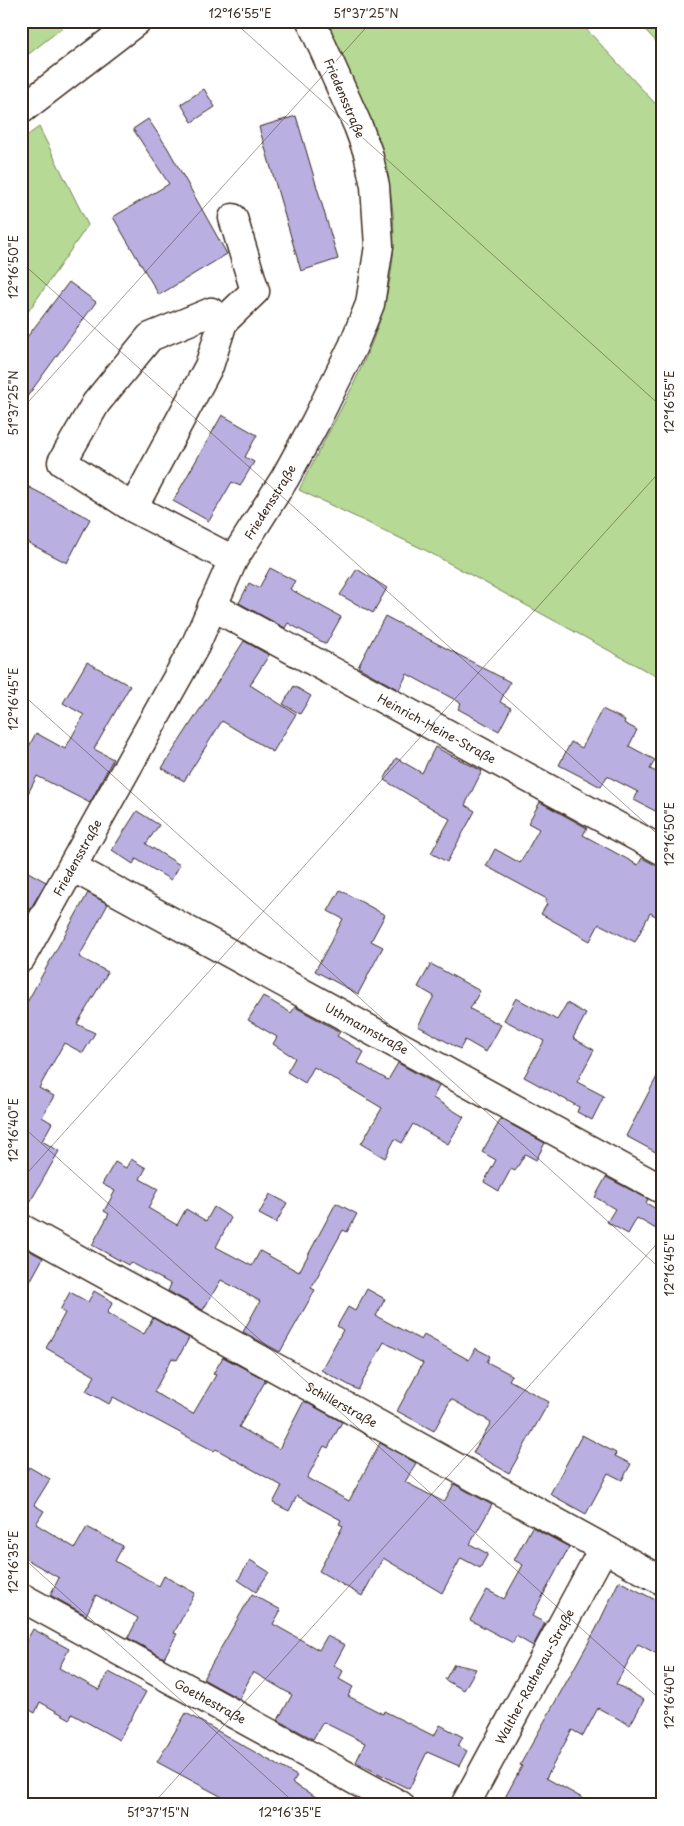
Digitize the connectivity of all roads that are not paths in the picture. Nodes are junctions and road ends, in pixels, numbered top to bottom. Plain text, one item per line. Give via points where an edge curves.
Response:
1 (137, 21) edge
2 (311, 21) edge
3 (21, 110) edge
4 (233, 218) dead end
5 (223, 322) junction
6 (133, 508) junction
7 (233, 560) junction
8 (212, 606) junction
9 (663, 851) edge
10 (72, 867) junction
11 (21, 958) edge
12 (663, 1190) edge
13 (21, 1228) edge
14 (603, 1549) junction
15 (663, 1581) edge
16 (21, 1597) edge
17 (400, 1805) edge
18 (465, 1805) edge

1 - 3 street
2 - 7 street, Friedensstraße via 368,153 379,216 380,246 363,324 282,484
4 - 5 street via 256,291
5 - 6 street via 209,366
5 - 6 street via 211,312 150,337 96,403 62,462
6 - 7 street
7 - 8 street, Friedensstraße
8 - 9 street, Heinrich-Heine-Straße
8 - 10 street, Friedensstraße via 195,646
10 - 11 street, Friedensstraße
10 - 12 street, Uthmannstraße
13 - 14 street, Schillerstraße
14 - 15 street, Schillerstraße
14 - 18 street, Walther-Rathenau-Straße
16 - 17 street, Goethestraße

